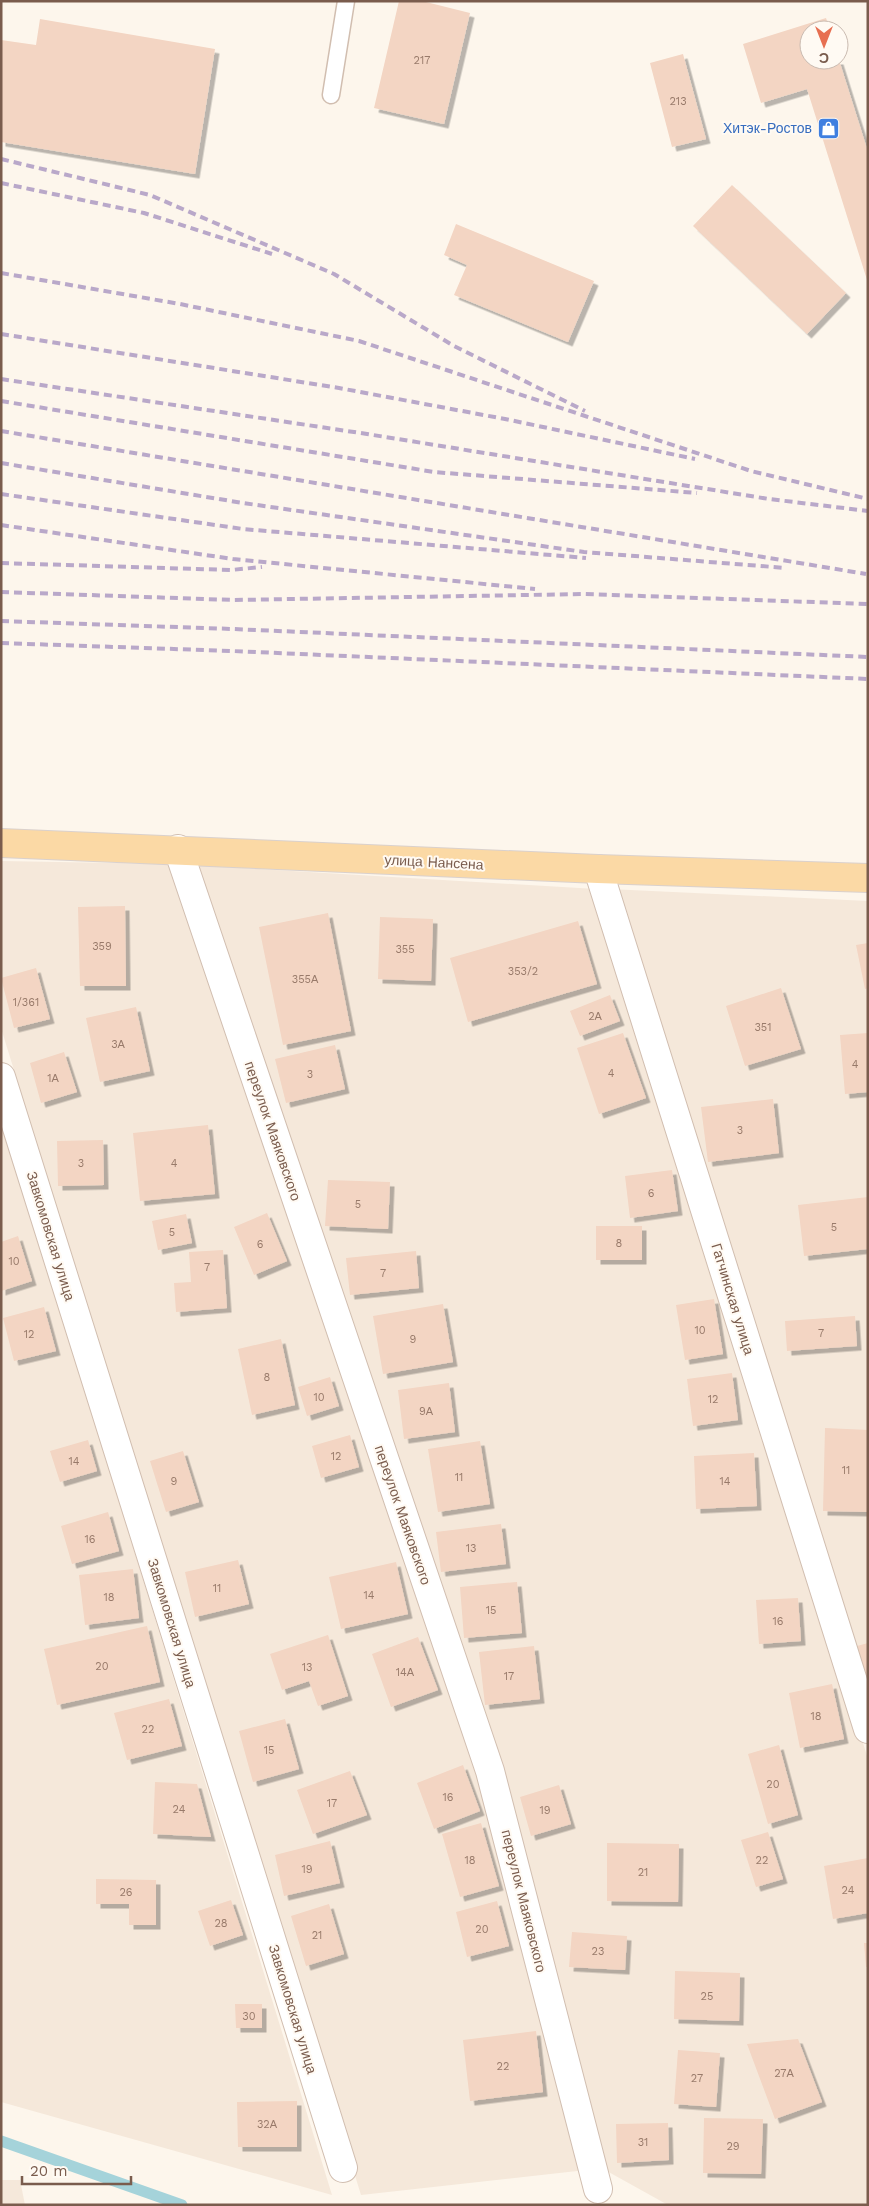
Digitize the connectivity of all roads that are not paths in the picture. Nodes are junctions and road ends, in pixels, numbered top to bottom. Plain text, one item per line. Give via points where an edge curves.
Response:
1 (346, 1) edge
2 (331, 95) dead end
3 (1, 843) edge
4 (178, 849) junction
5 (598, 869) junction
6 (868, 878) edge
7 (1, 1077) edge
8 (868, 1729) edge
9 (343, 2168) dead end
10 (598, 2189) dead end

1 - 2 lane
3 - 4 main road, улица Нансена
4 - 5 main road, улица Нансена
4 - 10 street, переулок Маяковского via 490,1771
5 - 6 main road, улица Нансена
5 - 8 street, Гатчинская улица
7 - 9 street, Завкомовская улица

